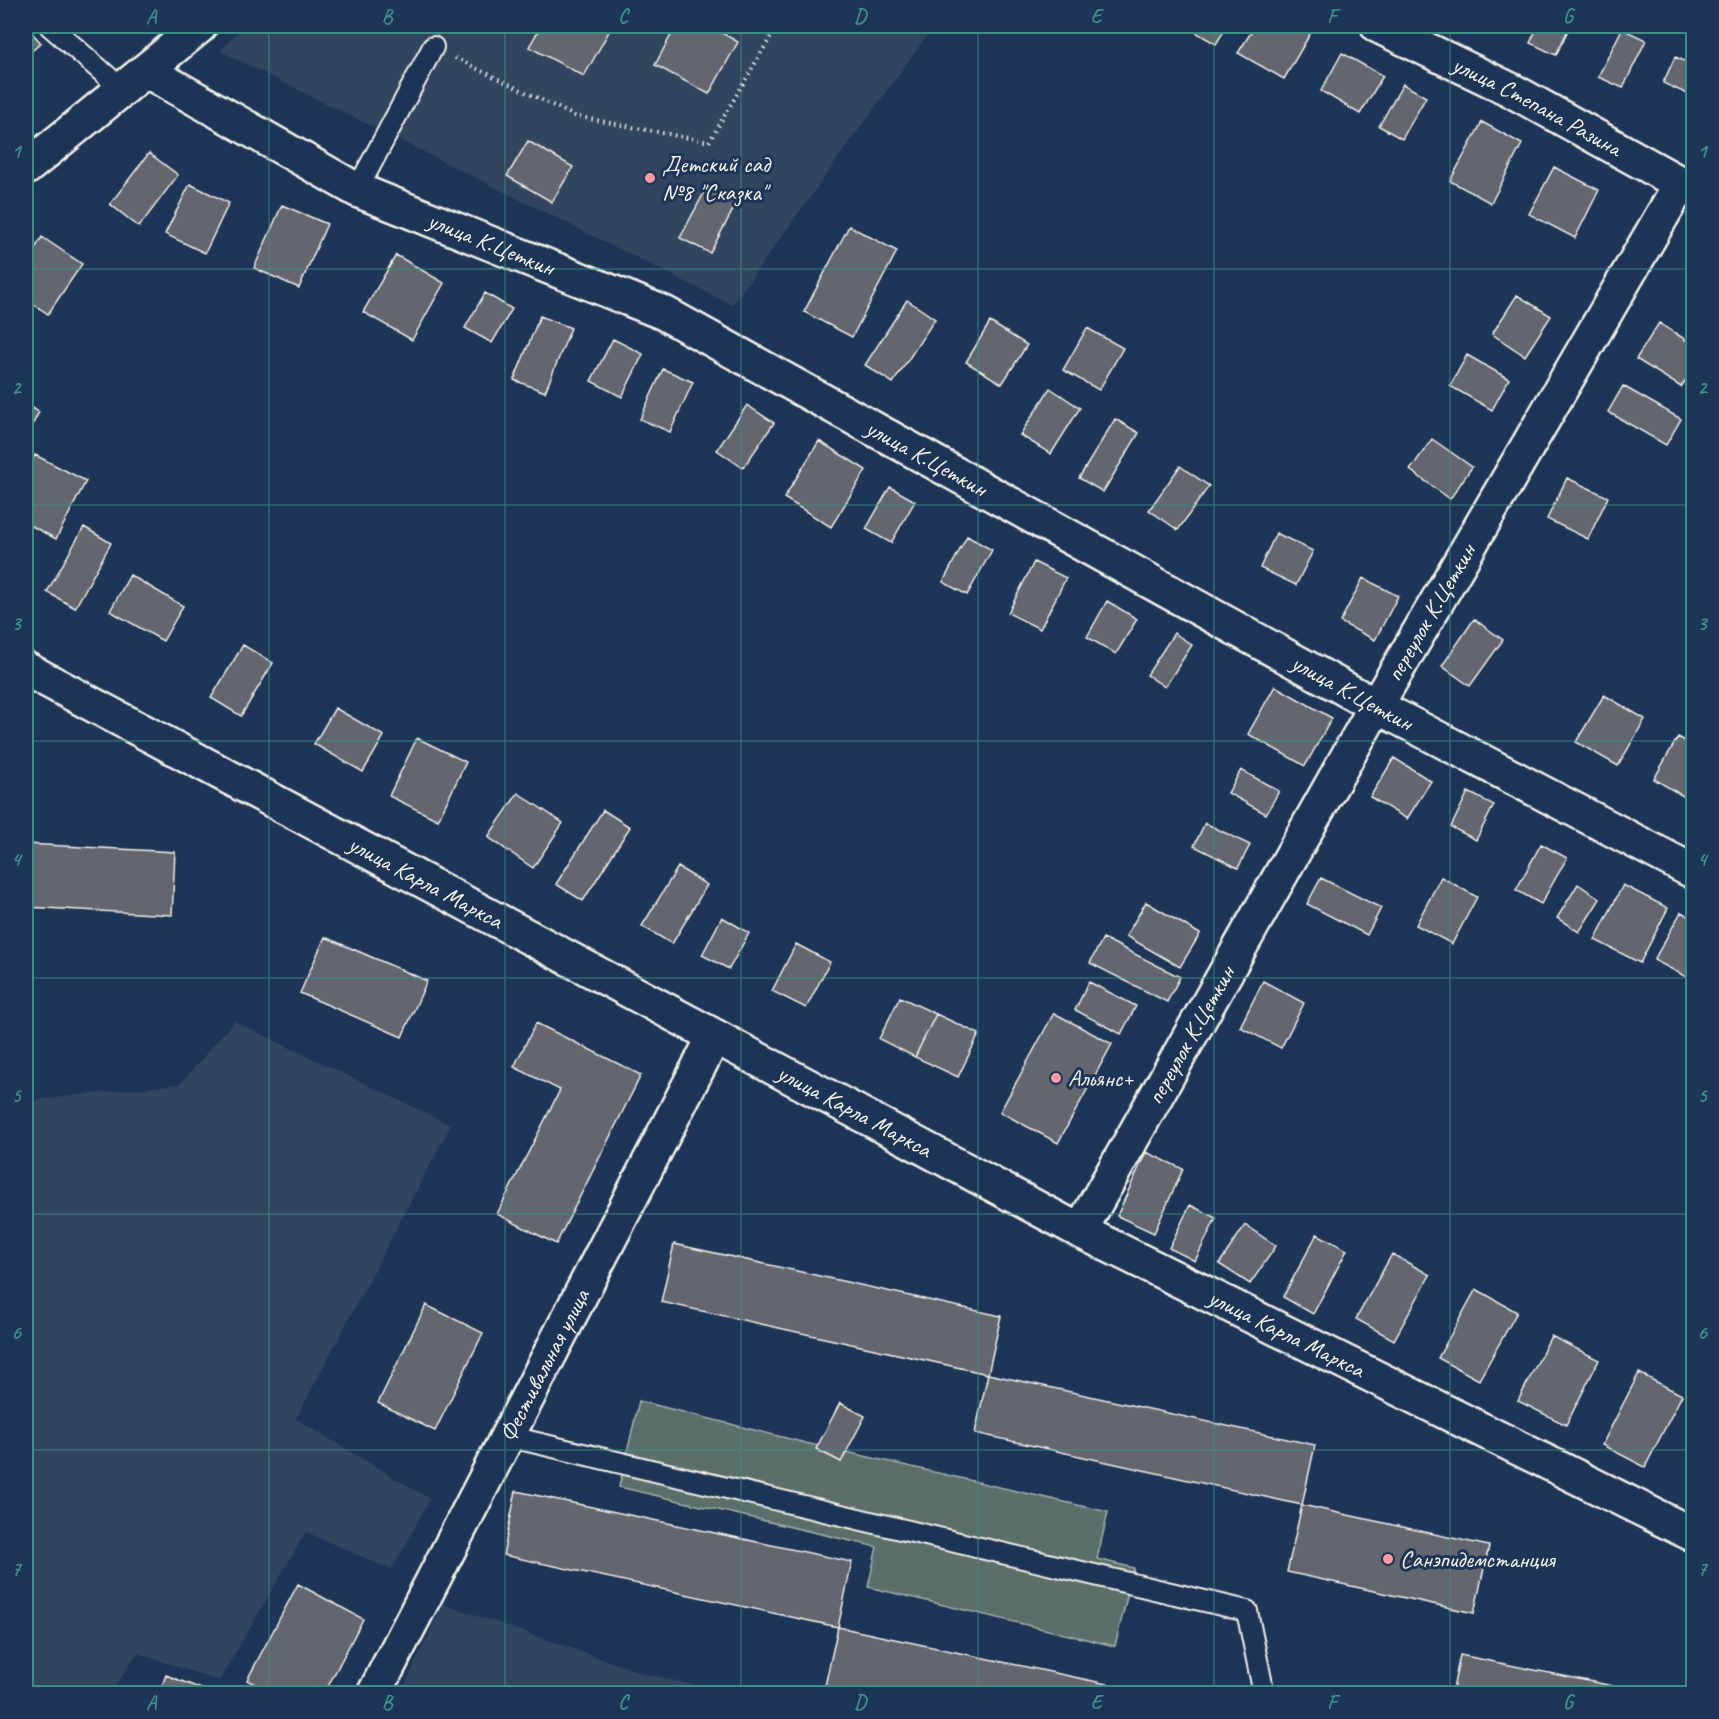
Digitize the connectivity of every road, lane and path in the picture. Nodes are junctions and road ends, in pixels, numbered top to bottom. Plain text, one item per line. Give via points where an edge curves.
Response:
1 (50, 26) edge
2 (200, 26) edge
3 (777, 26) edge
4 (1378, 26) edge
5 (434, 47) joint
6 (135, 80) junction
7 (26, 168) edge
8 (1687, 188) edge
9 (357, 190) junction
10 (26, 669) edge
11 (1376, 706) junction
12 (1694, 872) edge
13 (714, 1036) junction
14 (1080, 1231) junction
15 (507, 1436) junction
16 (1694, 1535) edge
17 (374, 1694) edge
18 (1264, 1694) edge

1 - 6 lane
2 - 6 street
3 - 5 path via 709,142 575,117
4 - 8 street, улица Степана Разина via 1511,90
5 - 9 lane
6 - 7 street
6 - 9 street, улица К.Цеткин
8 - 11 street, переулок К.Цеткин
9 - 11 street, улица К.Цеткин via 664,313
10 - 13 street, улица Карла Маркса
11 - 12 street, улица К.Цеткин
11 - 14 street, переулок К.Цеткин
13 - 14 street, улица Карла Маркса
13 - 15 street, Фестивальная улица
14 - 16 street, улица Карла Маркса
15 - 17 street, Фестивальная улица
15 - 18 lane via 1247,1611

